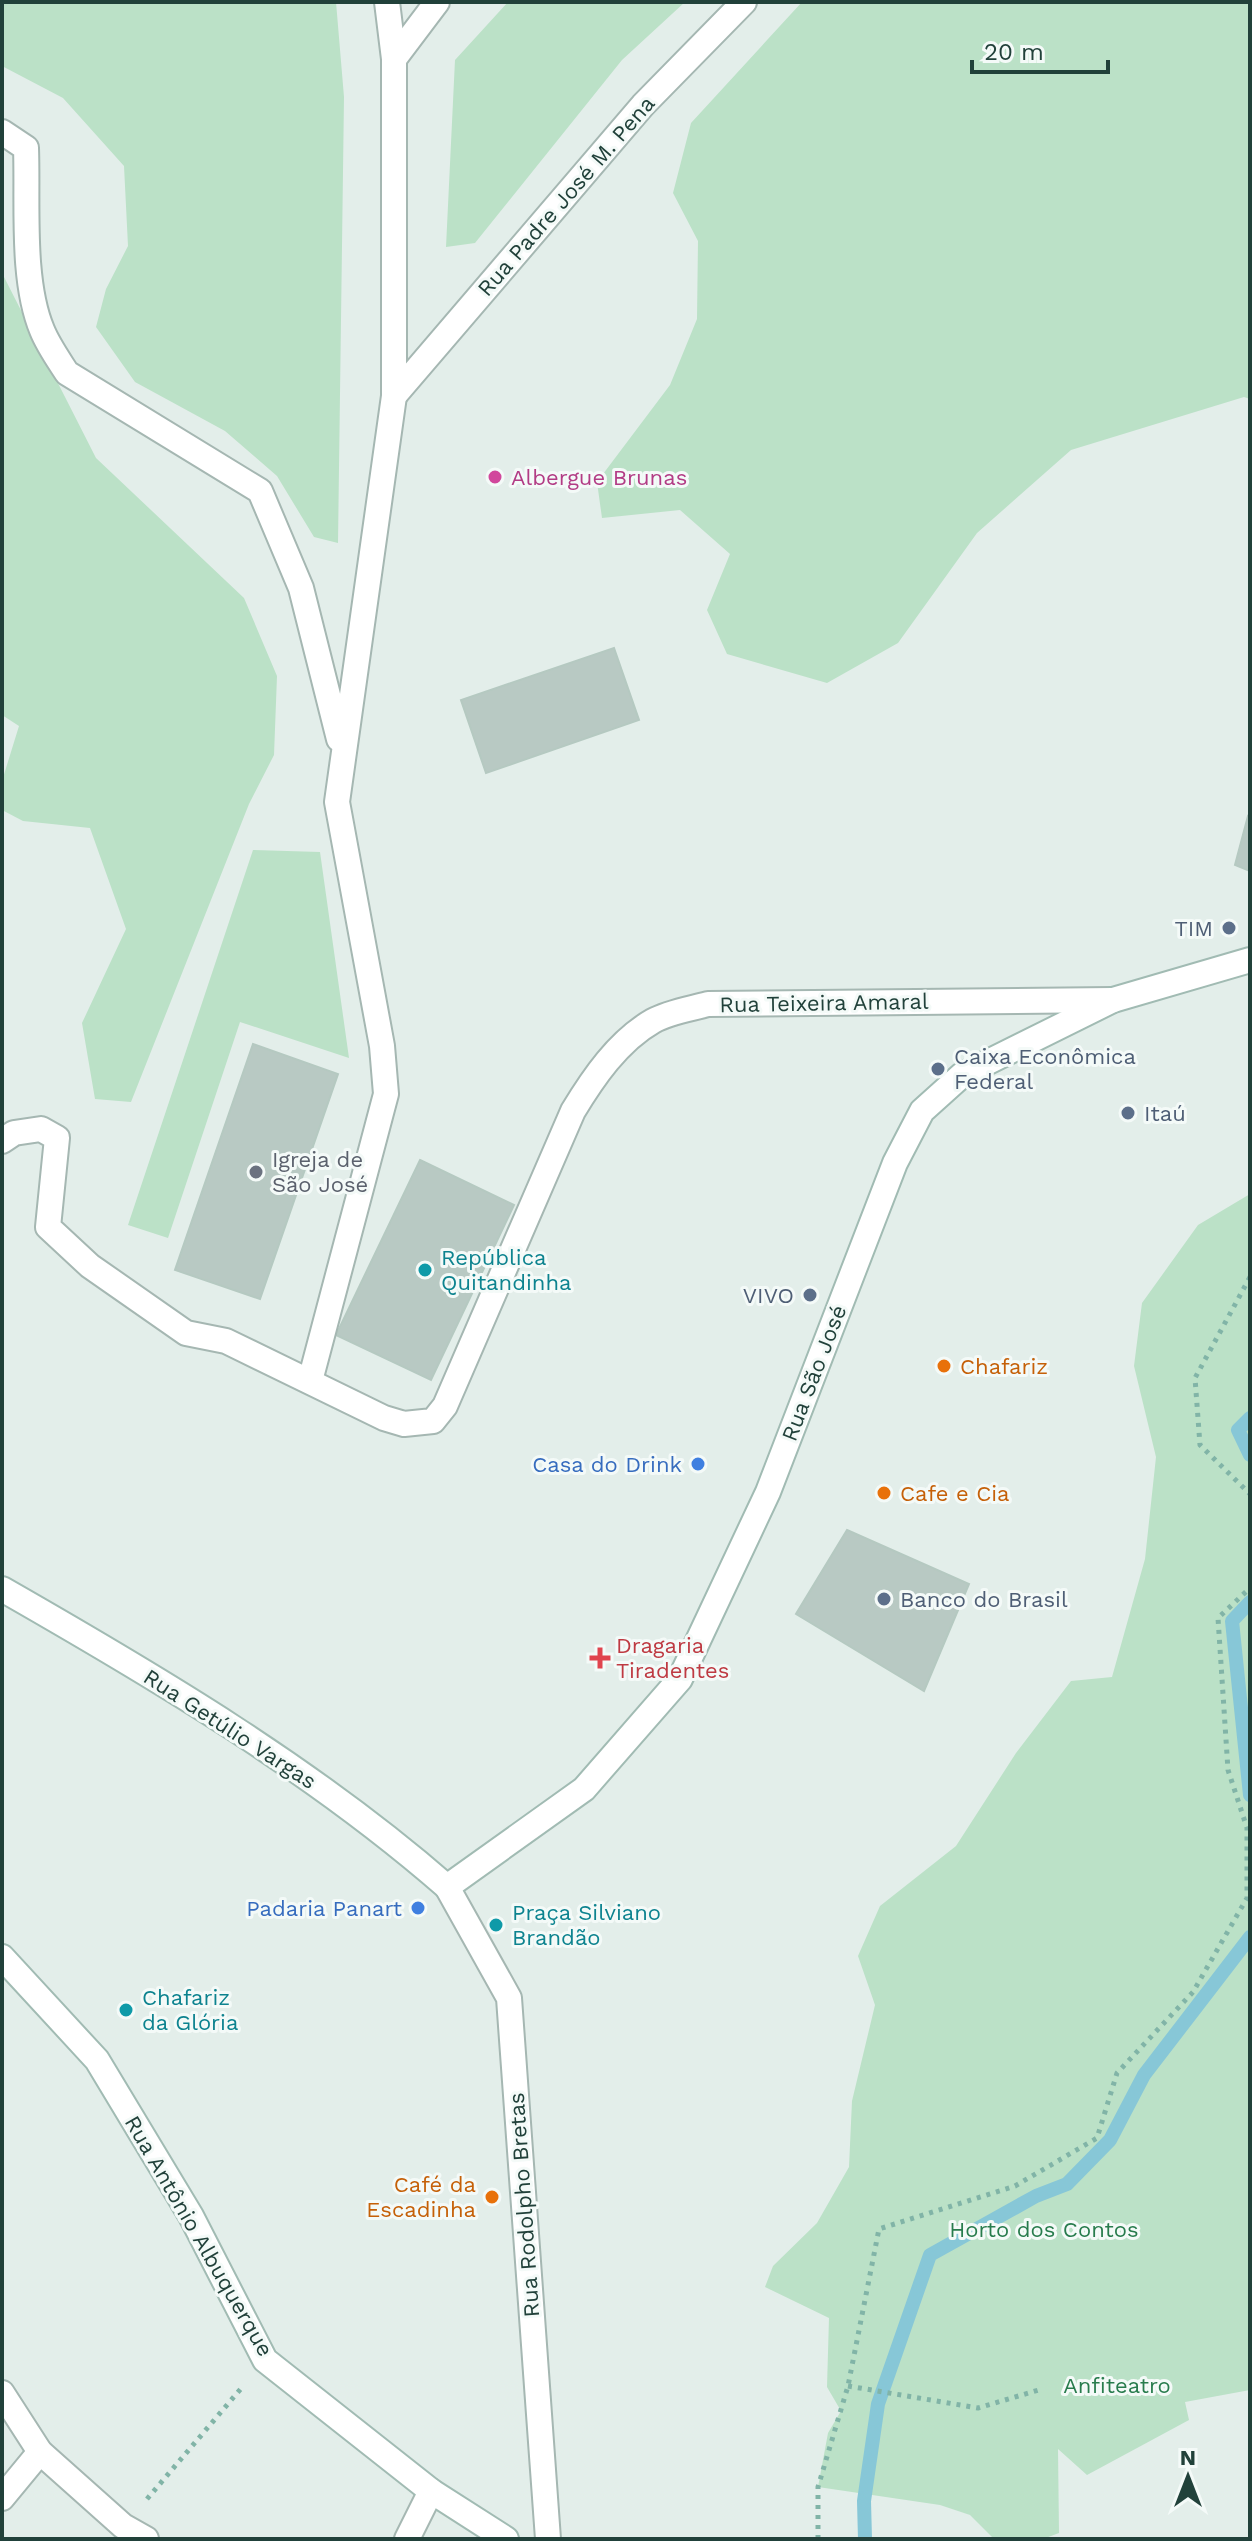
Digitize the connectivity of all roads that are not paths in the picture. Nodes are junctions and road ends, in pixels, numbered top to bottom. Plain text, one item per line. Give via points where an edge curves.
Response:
1 (387, 2) edge
2 (437, 2) edge
3 (744, 2) edge
4 (394, 59) junction
5 (2, 132) edge
6 (394, 396) junction
7 (343, 752) junction
8 (1250, 960) edge
9 (1113, 1000) junction
10 (2, 1141) edge
11 (310, 1381) junction
12 (2, 1589) edge
13 (447, 1887) junction
14 (2, 1957) edge
15 (2, 2393) edge
16 (40, 2452) junction
17 (431, 2491) junction
18 (2, 2498) edge
19 (146, 2539) edge
20 (407, 2539) edge
21 (506, 2539) edge
22 (548, 2539) edge

1 - 4 street
2 - 4 street
3 - 6 street, Rua Padre José M. Pena via 643,105
4 - 6 street
5 - 7 street via 26,148 34,300 52,351 67,373 260,491 301,588
6 - 7 street
7 - 11 street via 337,802 386,1094
8 - 9 street, Rua São José
9 - 11 street, Rua Teixeira Amaral via 708,1004 653,1021 619,1049 573,1111 445,1406 433,1421 404,1424 384,1418
9 - 13 street, Rua São José via 962,1075 922,1111 895,1163 768,1492 680,1679 584,1789
10 - 11 street via 14,1133 41,1129 57,1138 48,1227 90,1266 186,1333 226,1341
12 - 13 street, Rua Getúlio Vargas via 308,1777
13 - 22 street, Rua Rodolpho Bretas via 509,1998
14 - 17 street, Rua Antônio Albuquerque via 97,2060 191,2216 265,2360
15 - 16 street
16 - 18 street
16 - 19 street via 123,2526
17 - 20 street
17 - 21 street, Rua Antônio Albuquerque

